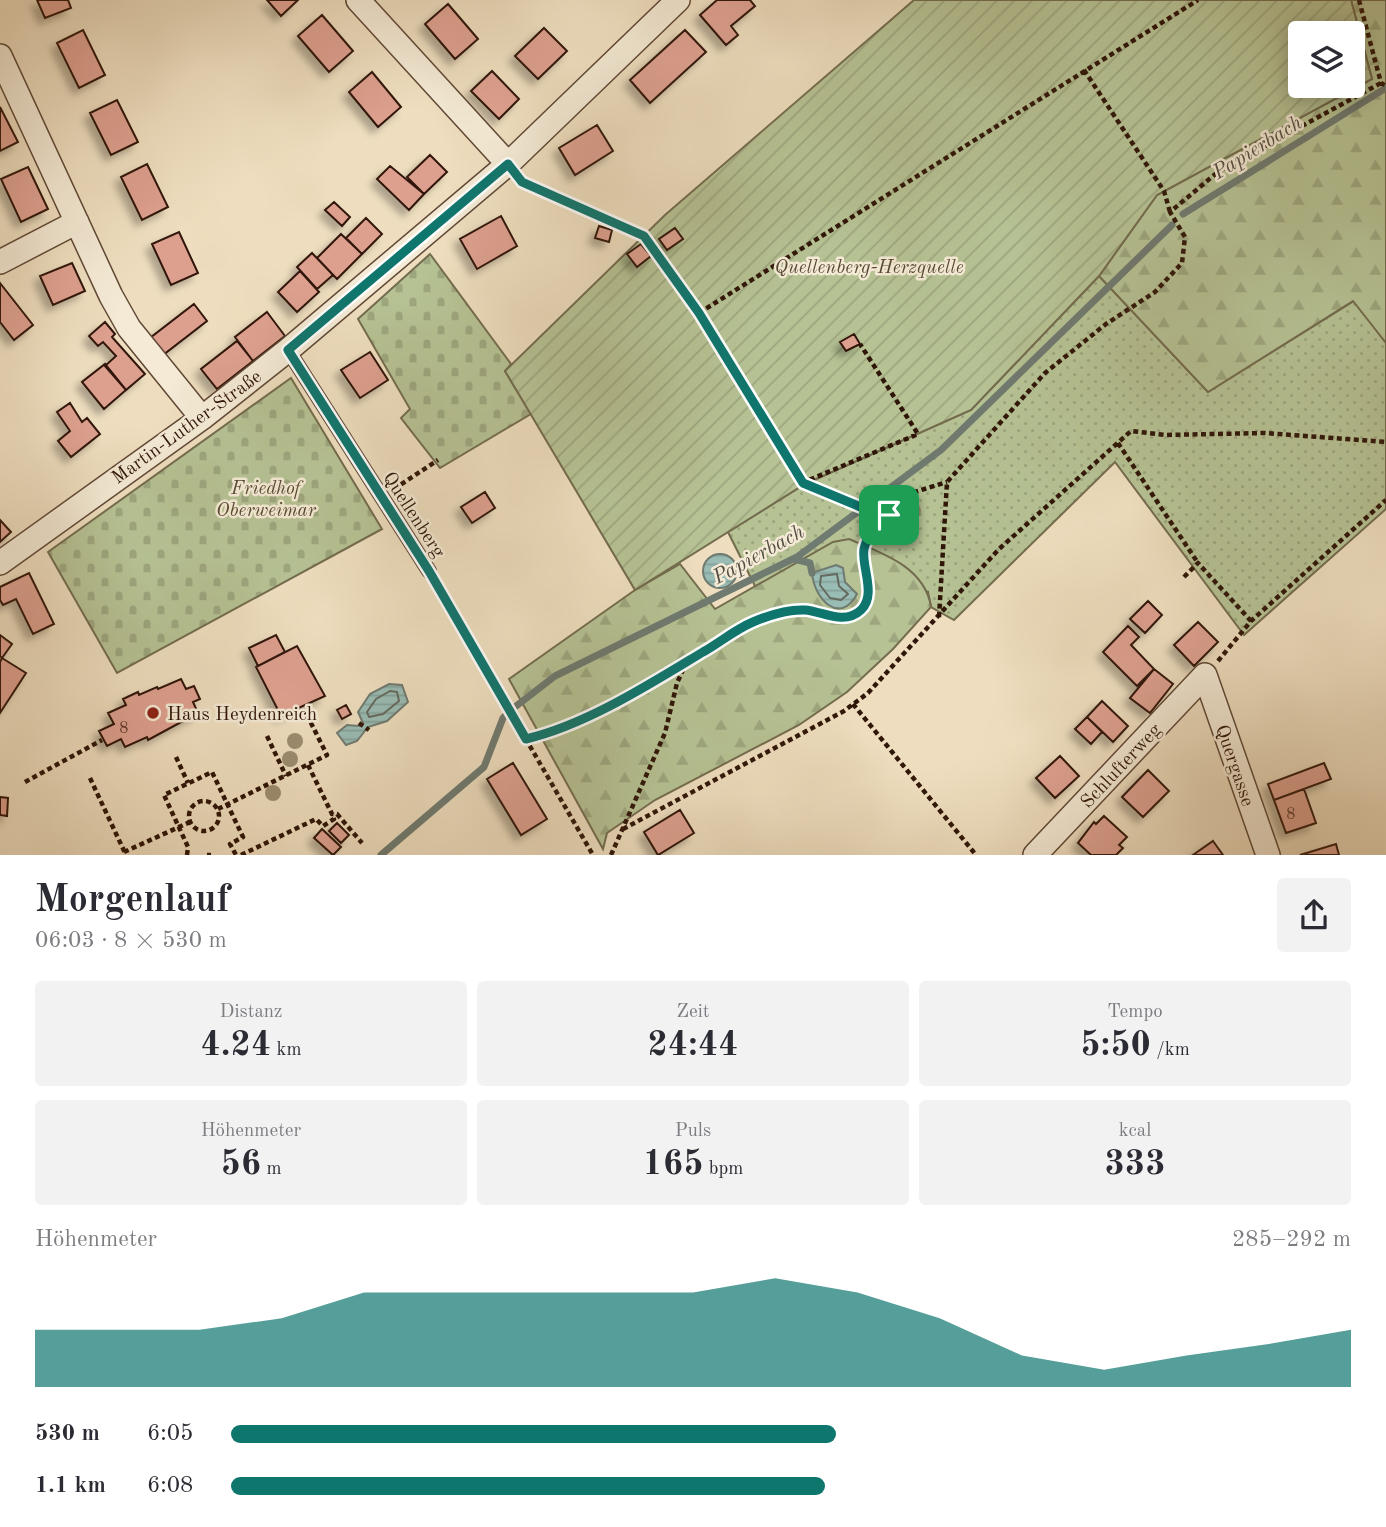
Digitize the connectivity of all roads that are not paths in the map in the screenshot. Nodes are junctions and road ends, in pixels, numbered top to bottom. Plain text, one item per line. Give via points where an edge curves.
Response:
1 (358, 0) edge
2 (678, 0) edge
3 (0, 56) edge
4 (508, 164) junction
5 (77, 222) junction
6 (0, 262) edge
7 (288, 350) junction
8 (202, 418) junction
9 (0, 564) edge
10 (429, 571) road end
11 (1205, 676) joint
12 (1035, 855) edge
13 (1268, 855) edge

1 - 4 street
2 - 4 street, Martin-Luther-Straße
3 - 5 street
4 - 7 street, Martin-Luther-Straße
5 - 6 street
5 - 8 street via 129,328
7 - 8 street, Martin-Luther-Straße
7 - 10 lane, Quellenberg
8 - 9 street, Martin-Luther-Straße
11 - 12 street, Schlufterweg
11 - 13 street, Quergasse

